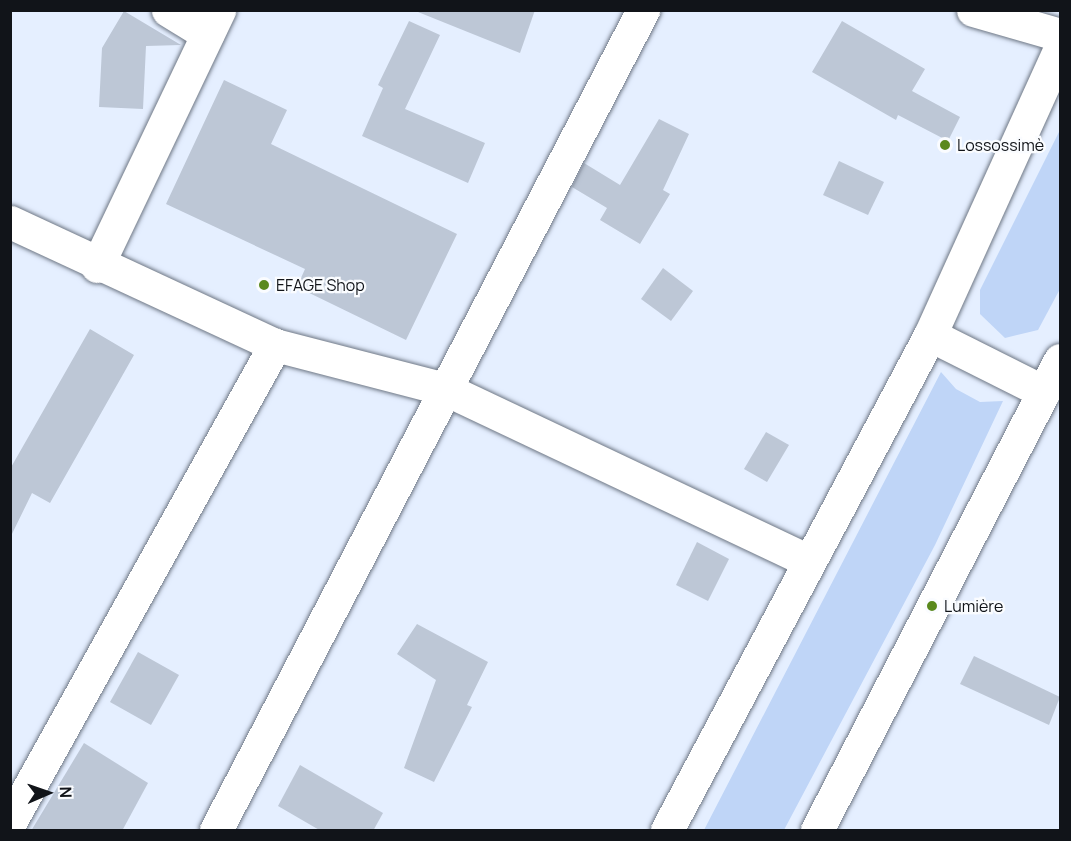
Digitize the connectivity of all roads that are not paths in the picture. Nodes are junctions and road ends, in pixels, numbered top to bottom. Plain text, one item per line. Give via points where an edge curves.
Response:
1 (168, 10) edge
2 (643, 10) edge
3 (973, 10) edge
4 (213, 22) edge
5 (1060, 34) edge
6 (1060, 49) edge
7 (10, 222) edge
8 (97, 266) junction
9 (930, 335) junction
10 (275, 345) junction
11 (1060, 360) edge
12 (445, 389) junction
13 (1044, 392) junction
14 (806, 560) junction
15 (10, 822) edge
16 (216, 831) edge
17 (667, 831) edge
18 (817, 831) edge

1 - 4 street
2 - 12 street
3 - 5 street
4 - 8 street
6 - 9 street
7 - 8 street
8 - 10 street
9 - 13 street
9 - 14 street
10 - 12 street
10 - 15 street
11 - 13 street
12 - 14 street
12 - 16 street
13 - 18 street
14 - 17 street

